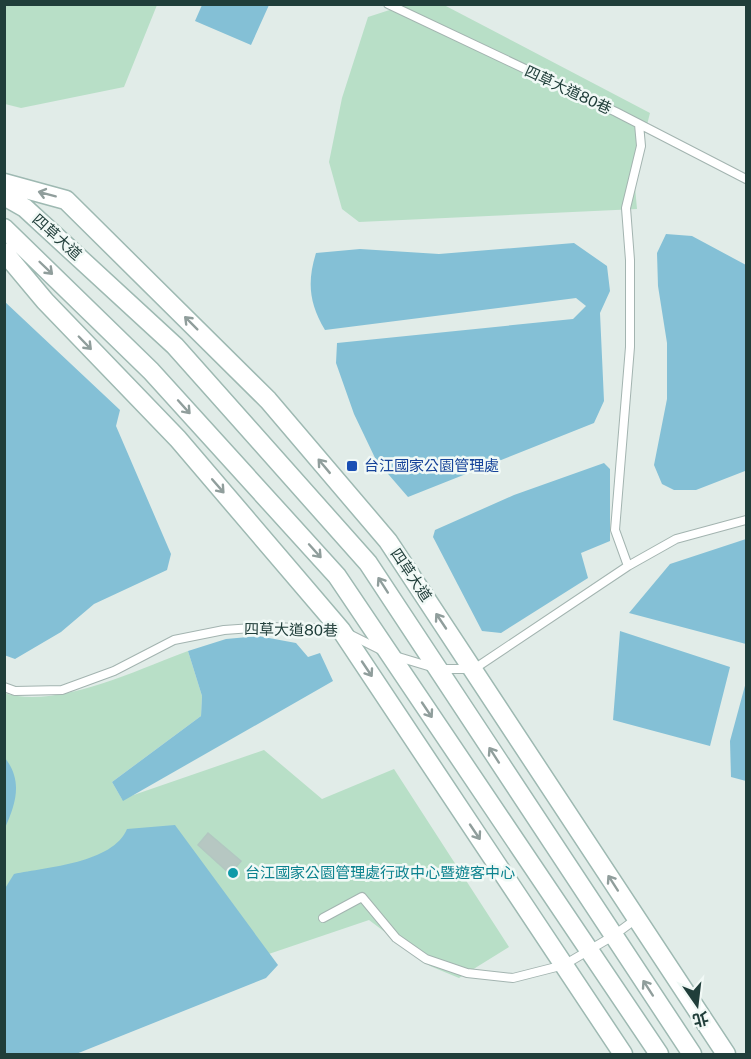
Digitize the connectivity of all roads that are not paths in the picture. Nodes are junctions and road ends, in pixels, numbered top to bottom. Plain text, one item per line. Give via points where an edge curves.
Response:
1 (388, 4) edge
2 (639, 124) junction
3 (747, 179) edge
4 (4, 183) edge
5 (4, 196) edge
6 (4, 228) edge
7 (4, 252) edge
8 (747, 520) edge
9 (628, 566) junction
10 (341, 630) junction
11 (390, 654) junction
12 (438, 669) junction
13 (474, 669) junction
14 (4, 687) edge
15 (323, 918) dead end
16 (636, 919) junction
17 (613, 936) junction
18 (590, 951) junction
19 (564, 965) junction
20 (623, 1054) edge
21 (659, 1054) edge
22 (692, 1054) edge
23 (726, 1054) edge

1 - 2 lane, 四草大道80巷
2 - 3 lane, 四草大道80巷
2 - 9 lane via 641,146 626,208 630,347 615,530
13 -> 4 street, 四草大道 via 388,541 268,400 66,200
12 -> 5 street, 四草大道 via 368,563 176,346 25,208
6 -> 11 street, 四草大道 via 151,370 337,576
7 -> 10 street via 45,301 178,439
8 - 9 lane via 676,539
9 - 13 lane
10 - 11 lane, 四草大道80巷
10 - 14 lane, 四草大道80巷 via 224,630 174,640 114,671 62,690 15,691
10 -> 19 street
11 - 12 lane, 四草大道80巷
11 -> 18 street, 四草大道
12 - 13 lane, 四草大道80巷
17 -> 12 street, 四草大道
16 -> 13 street, 四草大道
15 - 19 lane via 362,897 396,938 426,959 446,966 467,973 513,978
16 - 17 lane
16 - 23 street, 四草大道
17 - 18 lane
22 -> 17 street, 四草大道
18 - 19 lane
18 - 21 street, 四草大道
19 - 20 street

